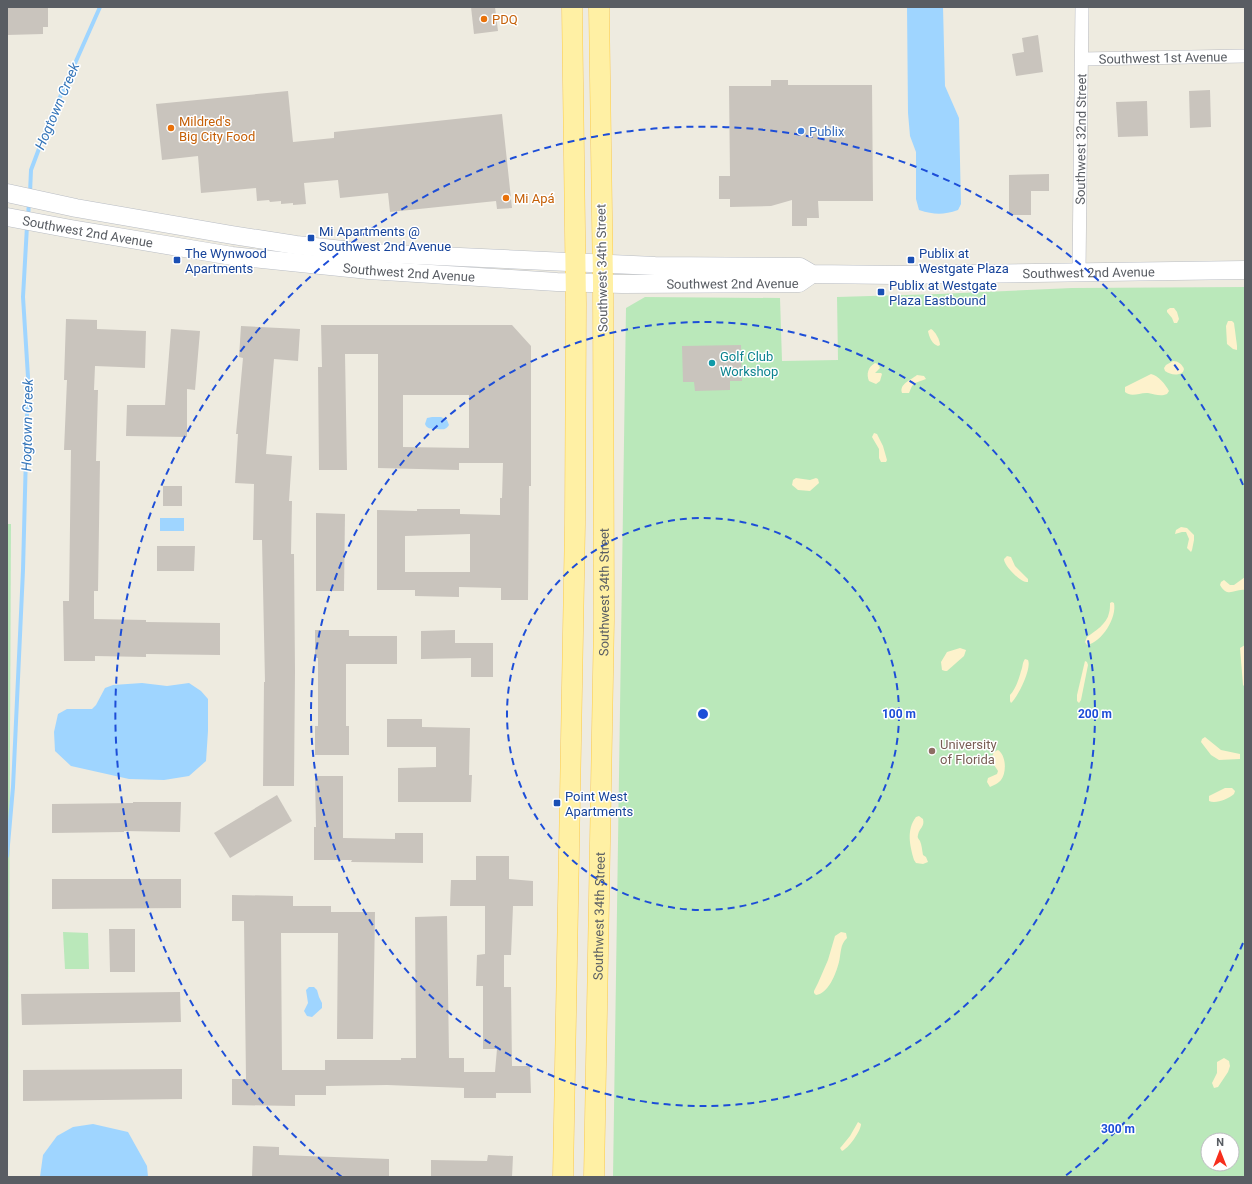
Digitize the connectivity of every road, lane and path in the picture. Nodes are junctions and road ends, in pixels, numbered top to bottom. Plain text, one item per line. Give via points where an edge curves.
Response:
1 (572, 7) edge
2 (599, 7) edge
3 (1082, 7) edge
4 (1245, 56) edge
5 (1082, 59) junction
6 (7, 193) edge
7 (128, 216) junction
8 (7, 217) edge
9 (126, 238) junction
10 (576, 262) junction
11 (602, 264) junction
12 (1245, 270) edge
13 (1079, 272) junction
14 (812, 274) junction
15 (576, 282) junction
16 (603, 283) junction
17 (563, 1177) edge
18 (594, 1177) edge

1 - 10 main road, Southwest 34th Street
2 - 11 main road, Southwest 34th Street
3 - 5 street, Southwest 32nd Street
4 - 5 street, Southwest 1st Avenue
5 - 13 street, Southwest 32nd Street
6 - 7 main road, Southwest 2nd Avenue
7 - 9 main road
7 - 10 main road, Southwest 2nd Avenue via 296,245 364,252
8 - 9 main road, Southwest 2nd Avenue
9 - 15 main road, Southwest 2nd Avenue via 232,256 369,270
10 - 11 main road, Southwest 2nd Avenue
10 - 15 main road, Southwest 34th Street
11 - 14 main road, Southwest 2nd Avenue via 800,267
11 - 16 main road, Southwest 34th Street
12 - 13 main road, Southwest 2nd Avenue
13 - 14 main road, Southwest 2nd Avenue
14 - 16 main road, Southwest 2nd Avenue via 799,283
15 - 16 main road, Southwest 2nd Avenue
15 - 17 main road, Southwest 34th Street via 574,620
16 - 18 main road, Southwest 34th Street via 604,672

